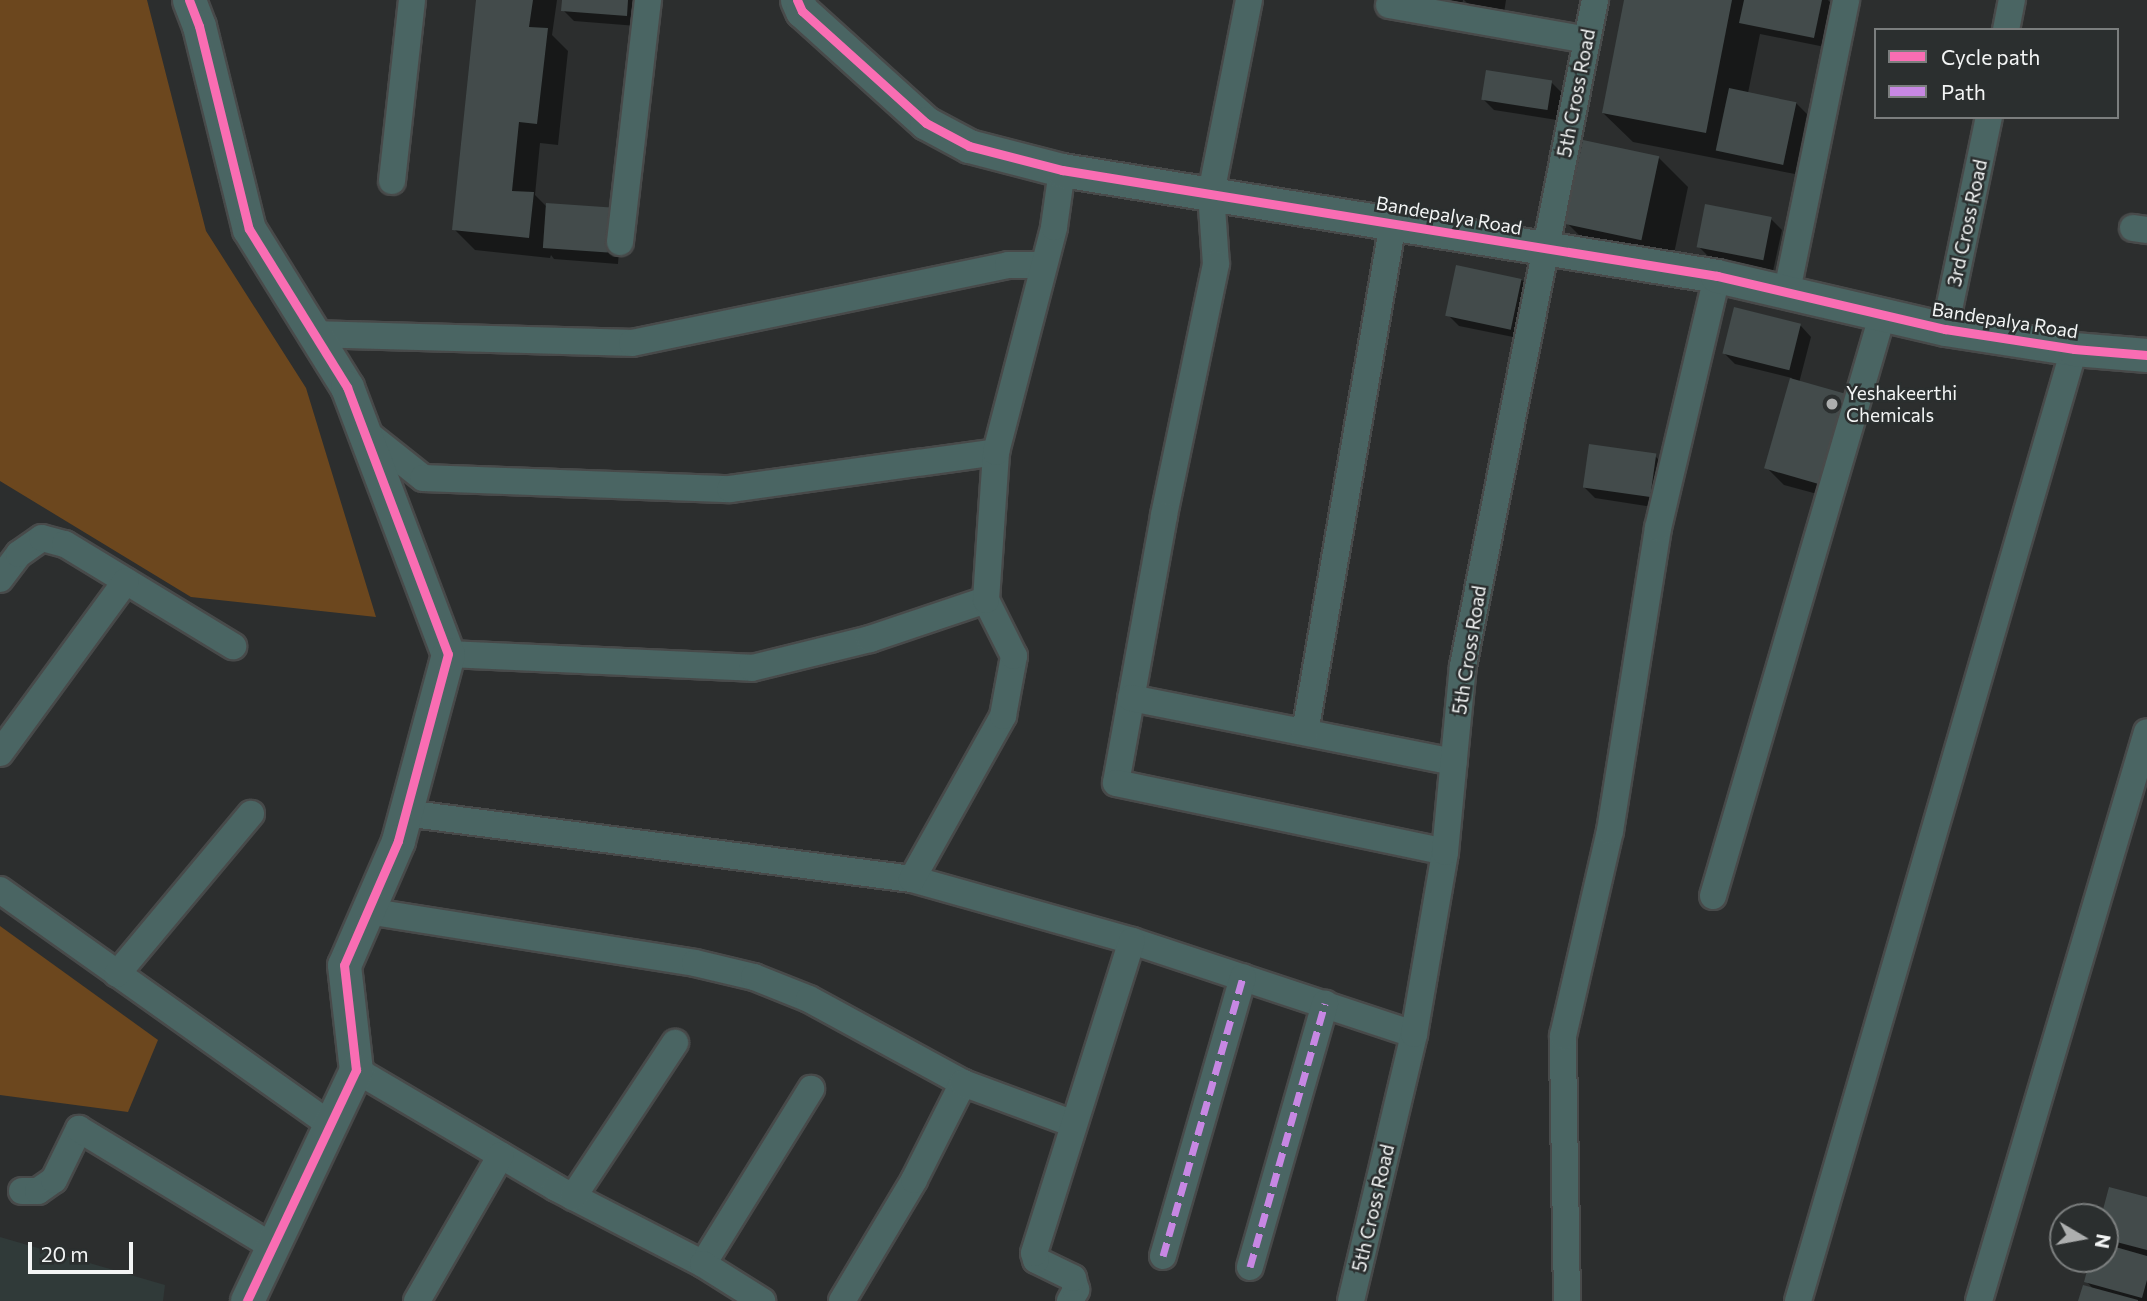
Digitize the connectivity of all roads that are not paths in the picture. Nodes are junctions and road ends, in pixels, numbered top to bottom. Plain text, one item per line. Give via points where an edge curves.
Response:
1 (189, 0) edge
2 (412, 0) edge
3 (648, 0) edge
4 (797, 0) edge
5 (1250, 0) edge
6 (1595, 0) edge
7 (1846, 0) edge
8 (2012, 0) edge
9 (1390, 5) dead end
10 (2006, 28) edge
11 (1587, 40) junction
12 (1989, 119) edge
13 (1062, 170) junction
14 (392, 181) dead end
15 (1211, 193) junction
16 (1393, 223) junction
17 (620, 242) dead end
18 (1545, 249) junction
19 (1043, 265) junction
20 (1717, 276) junction
21 (1787, 291) junction
22 (1882, 316) junction
23 (1945, 329) junction
24 (314, 334) junction
25 (2074, 349) junction
26 (2147, 355) edge
27 (364, 430) junction
28 (996, 452) junction
29 (0, 579) edge
30 (126, 582) junction
31 (986, 600) junction
32 (233, 646) dead end
33 (448, 654) junction
34 (1131, 698) junction
35 (1305, 732) junction
36 (2147, 732) edge
37 (0, 753) edge
38 (1454, 762) junction
39 (405, 813) junction
40 (251, 814) dead end
41 (1445, 852) junction
42 (912, 879) junction
43 (0, 890) edge
44 (1713, 897) dead end
45 (367, 911) junction
46 (1132, 941) junction
47 (117, 974) junction
48 (1243, 977) junction
49 (1325, 1003) junction
50 (1414, 1034) junction
51 (675, 1043) dead end
52 (356, 1070) junction
53 (963, 1083) junction
54 (811, 1089) dead end
55 (1074, 1124) junction
56 (331, 1125) junction
57 (501, 1155) junction
58 (22, 1191) dead end
59 (573, 1197) junction
60 (272, 1247) junction
61 (1163, 1256) dead end
62 (703, 1264) junction
63 (1251, 1267) dead end
64 (247, 1301) edge
65 (417, 1301) edge
66 (762, 1301) edge
67 (842, 1301) edge
68 (1070, 1301) edge
69 (1352, 1301) edge
70 (1567, 1301) edge
71 (1798, 1301) edge
72 (1979, 1301) edge

1 - 24 street via 248,229
2 - 14 street
3 - 17 street
4 - 13 street, Bandepalya Road via 802,11 926,123 968,146
5 - 15 street
6 - 11 street, 5th Cross Road
7 - 21 street
8 - 10 street
9 - 11 street
11 - 18 street, 5th Cross Road
12 - 23 street, 3rd Cross Road
13 - 15 street, Bandepalya Road
13 - 19 street
15 - 16 street, Bandepalya Road
15 - 34 street via 1216,264
16 - 18 street, Bandepalya Road
16 - 35 street
18 - 20 street, Bandepalya Road
18 - 38 street, 5th Cross Road via 1464,666
19 - 24 street via 1008,265 632,343
19 - 28 street
20 - 21 street, Bandepalya Road
20 - 70 street via 1658,528 1610,831 1563,1036
21 - 22 street, Bandepalya Road
22 - 23 street, Bandepalya Road
22 - 44 street
23 - 25 street, Bandepalya Road
24 - 27 street via 347,387
25 - 26 street, Bandepalya Road
25 - 71 street
27 - 28 street via 423,478 730,489
27 - 33 street
28 - 31 street
29 - 30 street via 19,554 42,538 65,544
30 - 32 street
30 - 37 street
31 - 33 street via 870,639 752,668
31 - 42 street via 1014,656 1003,716
33 - 39 street
34 - 35 street
34 - 41 street via 1116,783
35 - 38 street
36 - 72 street
38 - 41 street, 5th Cross Road
39 - 42 street
39 - 45 street via 398,841
40 - 47 street
41 - 50 street, 5th Cross Road
42 - 46 street
43 - 47 street
45 - 52 street via 344,965
45 - 53 street via 695,963 754,977 809,999
46 - 48 street
46 - 55 street
47 - 56 street
48 - 49 street
48 - 61 street
49 - 50 street
49 - 63 street
50 - 69 street, 5th Cross Road
51 - 59 street
52 - 56 street
52 - 57 street
53 - 55 street
53 - 67 street via 914,1180
54 - 62 street
55 - 68 street via 1034,1254 1036,1260 1073,1278 1076,1290
56 - 60 street
57 - 59 street
57 - 65 street
58 - 60 street via 38,1191 54,1180 79,1129
59 - 62 street
60 - 64 street
62 - 66 street

